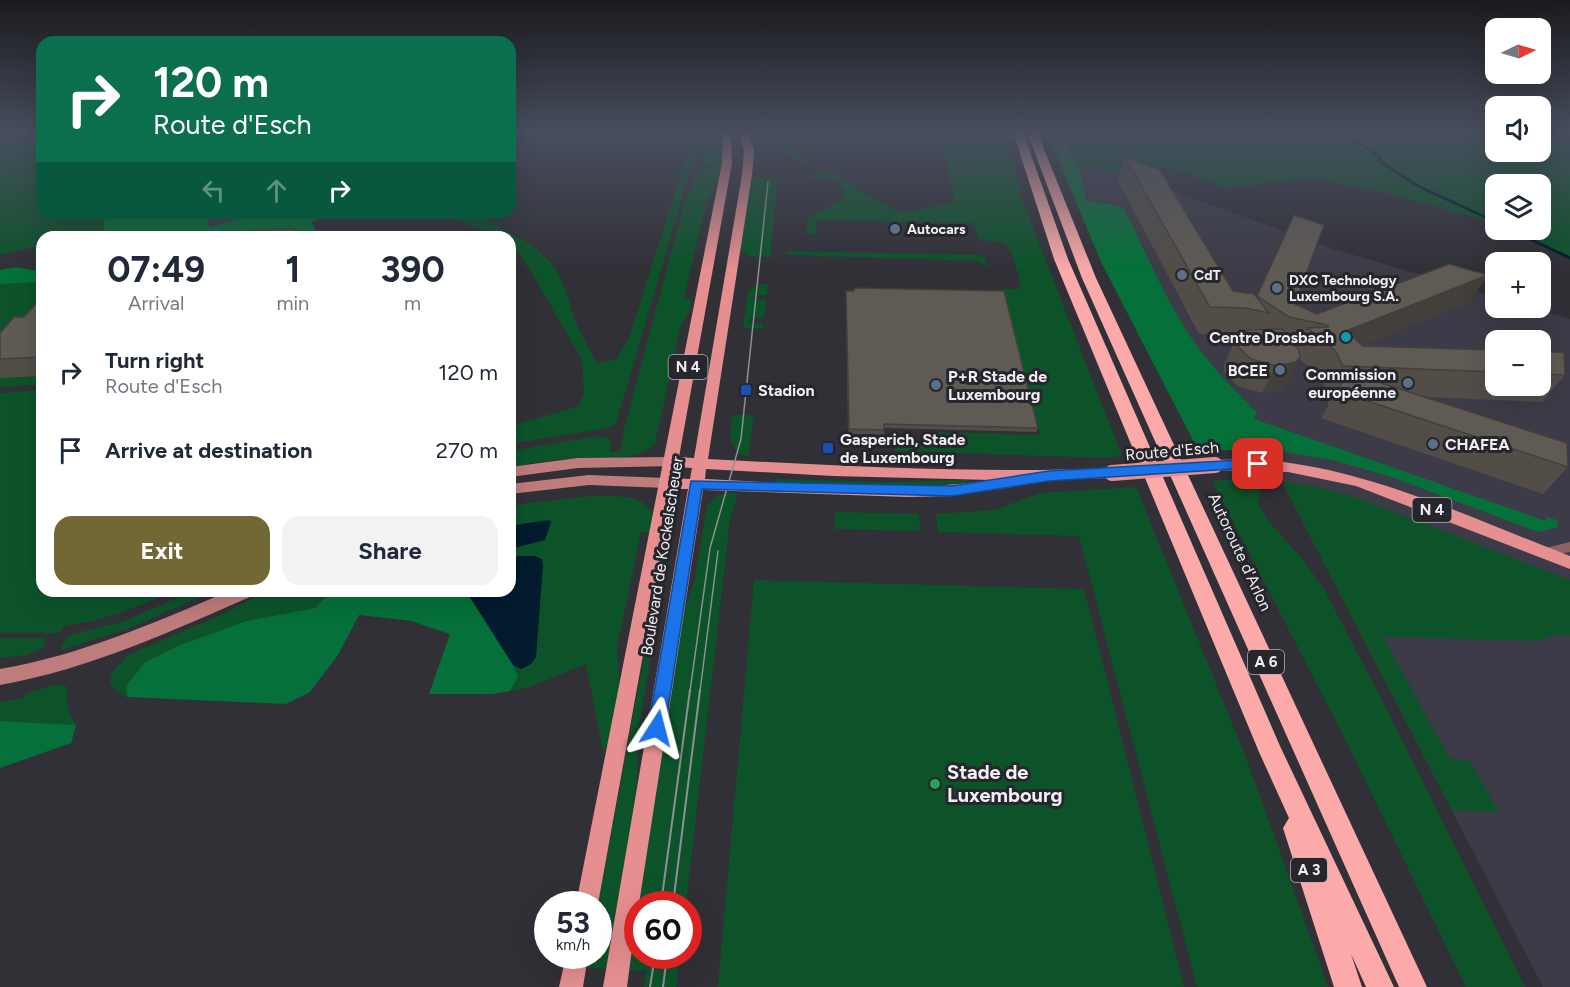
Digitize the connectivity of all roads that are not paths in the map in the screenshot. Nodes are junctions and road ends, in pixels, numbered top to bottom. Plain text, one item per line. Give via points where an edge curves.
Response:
1 (724, 178) edge
2 (747, 178) edge
3 (1033, 178) edge
4 (1049, 178) edge
5 (670, 462) junction
6 (700, 464) junction
7 (516, 471) edge
8 (1049, 476) junction
9 (666, 483) junction
10 (696, 484) junction
11 (516, 488) edge
12 (1570, 547) edge
13 (1543, 553) junction
14 (1570, 563) edge
15 (226, 597) edge
16 (232, 597) edge
17 (210, 606) junction
18 (0, 677) edge
19 (1271, 752) junction
20 (588, 891) edge
21 (574, 969) edge
22 (571, 987) edge
23 (615, 987) edge
24 (1348, 987) edge
25 (1380, 987) edge
26 (1413, 987) edge

1 - 5 main road, Boulevard de Kockelscheuer / N 4
2 - 6 main road, Boulevard de Kockelscheuer / N 4
3 - 19 highway, A 6 via 1061,259
4 - 26 highway, Autoroute d'Arlon / A 6 via 1089,278
5 - 6 main road, Route d'Esch / N 4
5 - 7 main road via 578,463
5 - 9 main road, Boulevard de Kockelscheuer / N 4
6 - 8 main road, Route d'Esch / N 4
6 - 10 main road, Boulevard de Kockelscheuer / N 4
8 - 10 main road, Route d'Esch / N 4 via 952,491
8 - 13 main road, Route d'Esch / N 4, bridge via 1215,465 1271,465 1326,472
9 - 10 main road, Route d'Esch / N 4
9 - 11 main road via 589,480
9 - 20 main road, Boulevard de Kockelscheuer
10 - 23 main road, Boulevard de Kockelscheuer
12 - 13 street
13 - 14 main road, Route d'Esch / N 4
15 - 17 main road
16 - 17 main road
17 - 18 main road via 96,653 33,672
19 - 24 highway, A 3
19 - 25 highway, A 6
21 - 22 main road

